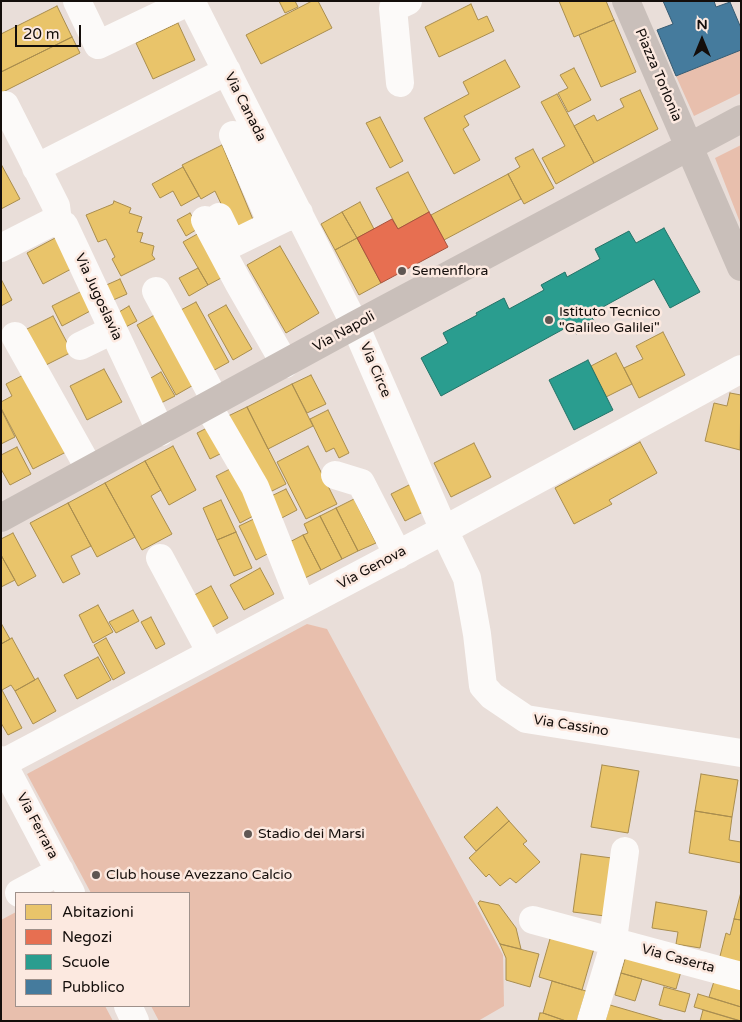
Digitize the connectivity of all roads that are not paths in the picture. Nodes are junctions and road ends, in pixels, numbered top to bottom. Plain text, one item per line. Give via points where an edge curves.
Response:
1 (77, 1) edge
2 (190, 1) edge
3 (408, 1) edge
4 (626, 1) edge
5 (227, 71) junction
6 (400, 83) dead end
7 (5, 105) dead end
8 (741, 119) edge
9 (233, 135) dead end
10 (689, 148) junction
11 (36, 168) junction
12 (298, 213) junction
13 (58, 222) junction
14 (272, 224) junction
15 (1, 248) edge
16 (741, 267) edge
17 (224, 288) dead end
18 (156, 291) dead end
19 (355, 325) junction
20 (113, 330) junction
21 (15, 336) dead end
22 (281, 366) junction
23 (741, 369) edge
24 (56, 377) dead end
25 (212, 404) junction
26 (155, 435) junction
27 (95, 468) junction
28 (335, 475) dead end
29 (1, 518) edge
30 (444, 530) junction
31 (398, 555) junction
32 (152, 562) dead end
33 (302, 605) junction
34 (203, 658) junction
35 (741, 753) edge
36 (2, 762) edge
37 (625, 850) dead end
38 (66, 882) edge
39 (26, 892) edge
40 (15, 896) edge
41 (1, 903) edge
42 (533, 920) dead end
43 (615, 942) junction
44 (741, 976) edge
45 (128, 1007) edge
46 (135, 1021) edge
47 (591, 1021) edge

1 - 2 street via 98,45
2 - 5 street, Via Canada
3 - 6 street via 393,8
4 - 10 main road, Piazza Torlonia
5 - 11 street
5 - 12 street, Via Canada
7 - 11 street
8 - 10 main road, Via Napoli
9 - 14 street
10 - 16 main road, Piazza Torlonia
10 - 19 main road, Via Napoli
11 - 13 street via 56,206
12 - 14 street
12 - 19 street, Via Circe
13 - 15 street
13 - 20 street, Via Jugoslavia via 64,225
14 - 22 street via 232,244 210,214 238,282
17 - 22 street
18 - 25 street
19 - 22 main road, Via Napoli
19 - 30 street, Via Circe
20 - 26 street, Via Jugoslavia
20 - 26 street via 92,351
21 - 27 street
22 - 25 main road, Via Napoli
23 - 30 street, Via Genova
24 - 27 street
25 - 26 main road, Via Napoli
25 - 33 street via 255,487
26 - 27 main road, Via Napoli
27 - 29 main road, Via Napoli
28 - 31 street via 361,483
30 - 31 street, Via Genova
30 - 35 street, Via Cassino via 467,578 483,686 492,696 526,719
31 - 33 street, Via Genova
32 - 34 street
33 - 34 street, Via Genova
34 - 36 street, Via Genova
36 - 38 street, Via Ferrara
37 - 43 street
38 - 39 street
40 - 41 street
42 - 43 street, Via Caserta
43 - 44 street, Via Caserta
43 - 47 street
45 - 46 street

